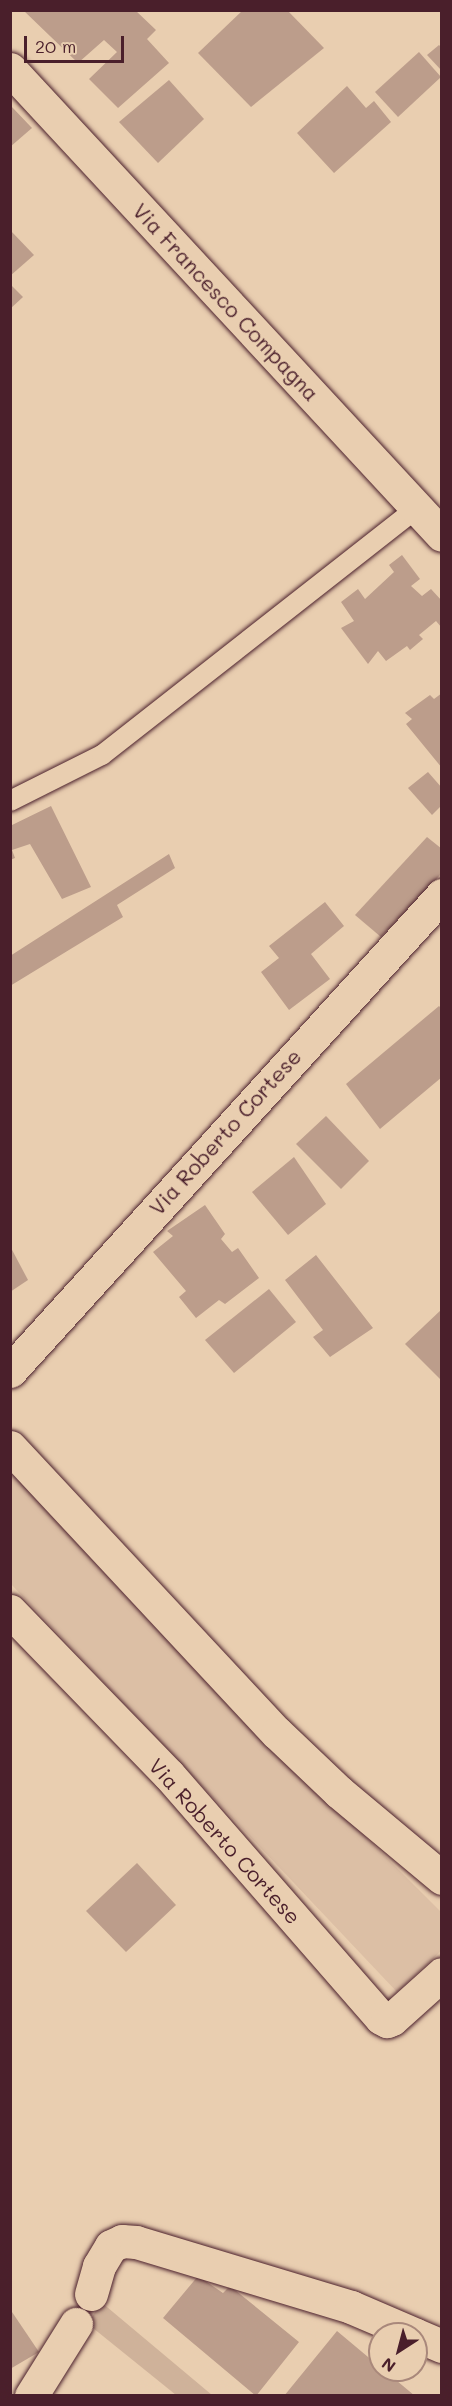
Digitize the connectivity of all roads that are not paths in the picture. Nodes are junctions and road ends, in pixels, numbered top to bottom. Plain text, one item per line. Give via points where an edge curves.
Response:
1 (10, 69) edge
2 (418, 507) junction
3 (441, 535) edge
4 (10, 801) edge
5 (441, 895) edge
6 (10, 1371) edge
7 (10, 1447) edge
8 (10, 1611) edge
9 (441, 1878) edge
10 (441, 1974) edge
11 (91, 2294) dead end
12 (387, 2322) edge
13 (76, 2324) dead end
14 (31, 2396) edge

1 - 2 street, Via Francesco Compagna
2 - 3 street, Via Francesco Compagna
2 - 4 lane via 102,755
5 - 6 street, Via Roberto Cortese
7 - 9 street via 277,1733 339,1792
8 - 10 street, Via Roberto Cortese via 169,1775 381,2018 393,2019
11 - 12 street via 99,2266 111,2246 122,2241 136,2242 351,2307
13 - 14 street

